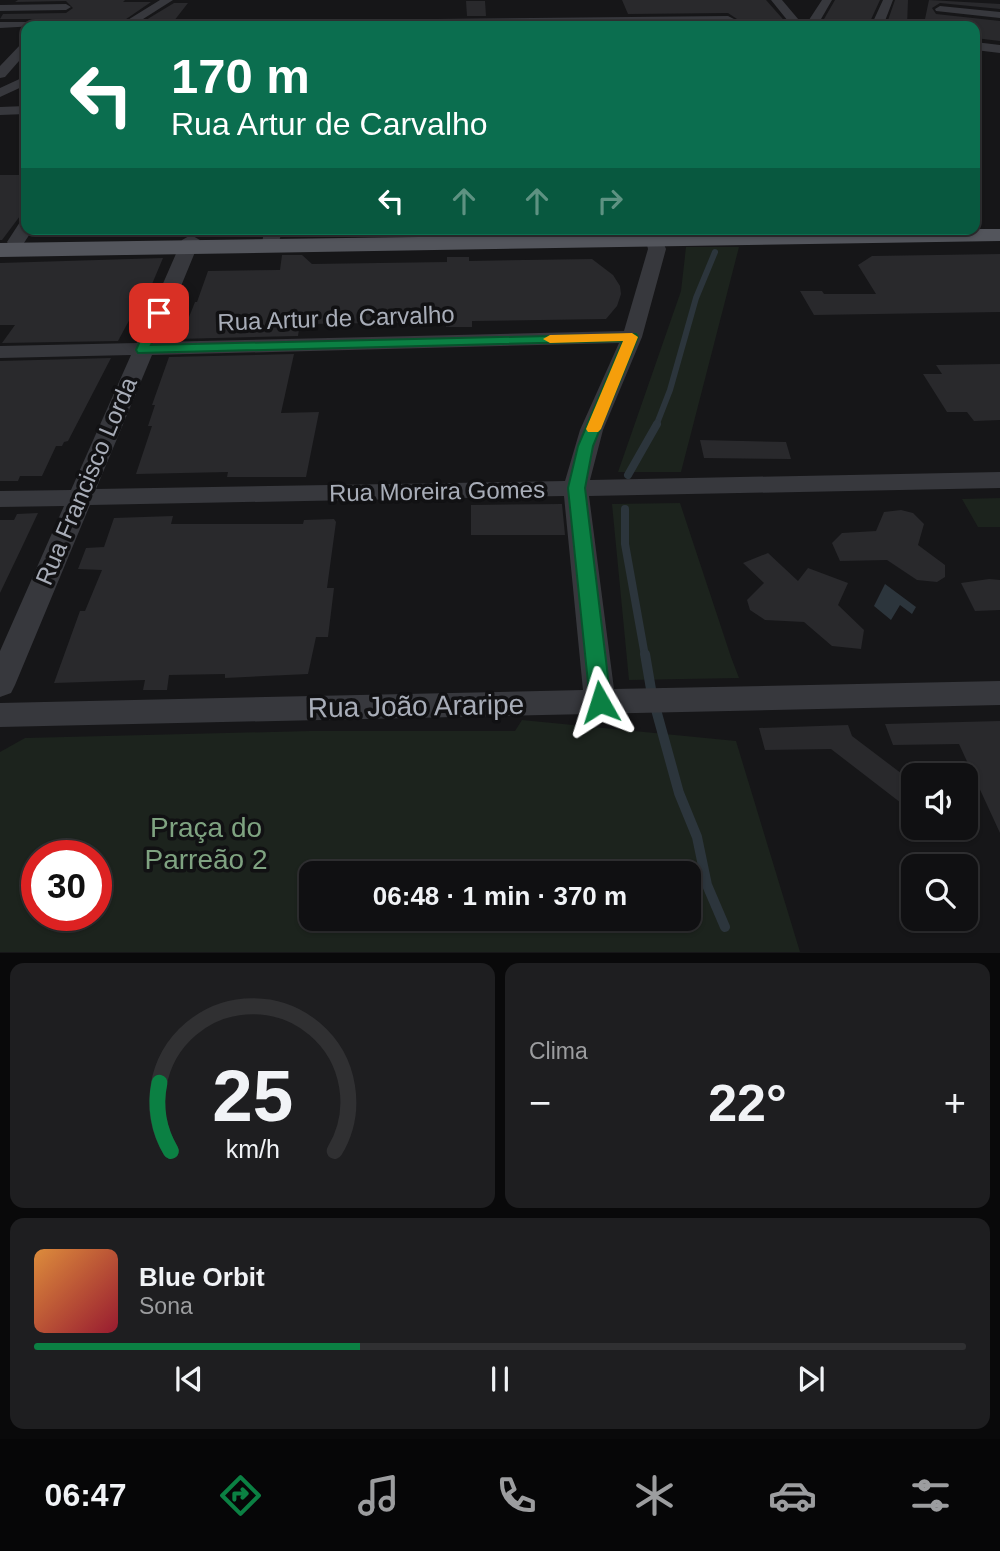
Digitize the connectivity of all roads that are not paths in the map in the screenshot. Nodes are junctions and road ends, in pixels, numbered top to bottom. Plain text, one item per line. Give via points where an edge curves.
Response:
1 (168, 0) edge
2 (776, 0) edge
3 (827, 0) edge
4 (888, 0) edge
5 (70, 4) edge
6 (0, 8) edge
7 (940, 9) dead end
8 (1000, 15) edge
9 (685, 18) edge
10 (521, 19) edge
11 (728, 19) dead end
12 (339, 20) edge
13 (51, 21) edge
14 (132, 21) edge
15 (794, 21) edge
16 (814, 21) edge
17 (879, 21) edge
18 (0, 25) edge
19 (21, 25) edge
20 (11, 43) dead end
21 (21, 44) edge
22 (980, 47) edge
23 (1000, 49) edge
24 (21, 50) edge
25 (5, 64) edge
26 (0, 74) edge
27 (21, 82) edge
28 (0, 93) edge
29 (21, 110) edge
30 (0, 111) edge
31 (1000, 227) edge
32 (980, 228) edge
33 (394, 235) edge
34 (708, 235) joint
35 (1000, 235) edge
36 (272, 238) edge
37 (11, 240) edge
38 (655, 241) junction
39 (189, 244) junction
40 (632, 337) junction
41 (143, 350) junction
42 (0, 352) edge
43 (1000, 480) edge
44 (576, 488) junction
45 (79, 497) junction
46 (0, 499) edge
47 (0, 685) edge
48 (1000, 693) edge
49 (614, 702) junction
50 (0, 715) edge

1 - 14 street
2 - 15 street
3 - 16 street
4 - 17 street
5 - 6 street
5 - 13 street
7 - 8 street
9 - 10 street
9 - 11 street
10 - 12 street
18 - 19 street
20 - 21 street
22 - 23 street
24 - 25 street
25 - 26 street
27 - 28 street
29 - 30 street
31 - 32 main road
33 - 36 main road
34 - 35 main road
34 - 38 main road
36 - 38 main road
36 - 39 main road
37 - 39 main road
38 - 40 street via 657,249
39 - 41 street, Rua Francisco Lorda
40 - 41 street, Rua Artur de Carvalho
40 - 44 street via 586,446
41 - 42 street, Rua Artur de Carvalho
41 - 45 street, Rua Francisco Lorda
43 - 44 street, Rua Moreira Gomes
44 - 45 street, Rua Moreira Gomes
44 - 49 street
45 - 46 street, Rua Moreira Gomes
45 - 47 street, Rua Francisco Lorda
48 - 49 street, Rua João Araripe
49 - 50 street, Rua João Araripe

